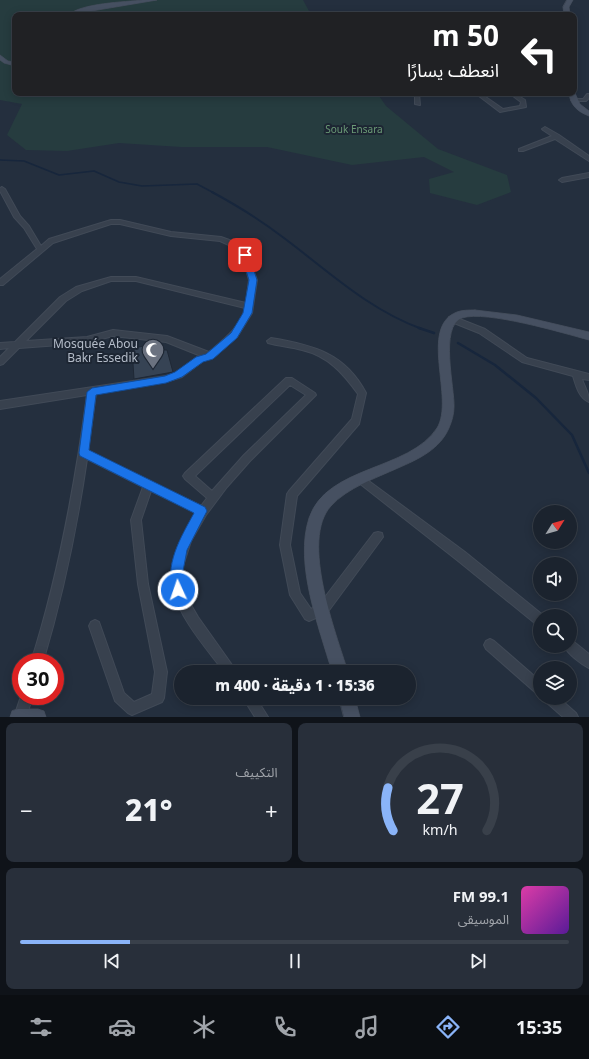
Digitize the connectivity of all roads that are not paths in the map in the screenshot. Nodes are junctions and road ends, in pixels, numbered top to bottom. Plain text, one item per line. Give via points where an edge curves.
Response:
1 (154, 0) edge
2 (570, 0) edge
3 (76, 12) edge
4 (567, 12) edge
5 (0, 56) edge
6 (12, 63) edge
7 (589, 95) edge
8 (417, 96) edge
9 (481, 96) edge
10 (516, 96) edge
11 (573, 96) edge
12 (418, 104) dead end
13 (589, 114) edge
14 (545, 128) dead end
15 (557, 136) junction
16 (521, 150) dead end
17 (589, 159) edge
18 (589, 175) edge
19 (562, 180) dead end
20 (2, 189) dead end
21 (40, 249) junction
22 (0, 283) edge
23 (248, 306) junction
24 (452, 319) junction
25 (589, 336) edge
26 (271, 341) dead end
27 (0, 346) edge
28 (16, 346) junction
29 (210, 356) junction
30 (0, 362) edge
31 (576, 374) junction
32 (589, 377) edge
33 (92, 392) junction
34 (589, 399) edge
35 (0, 405) edge
36 (84, 453) junction
37 (362, 480) junction
38 (149, 485) junction
39 (213, 497) junction
40 (201, 511) junction
41 (378, 536) dead end
42 (323, 609) junction
43 (533, 614) edge
44 (95, 626) dead end
45 (490, 645) dead end
46 (577, 652) edge
47 (40, 653) edge
48 (589, 662) edge
49 (226, 665) edge
50 (338, 665) edge
51 (533, 683) edge
52 (24, 705) edge
53 (254, 705) edge
54 (349, 705) edge
55 (558, 705) edge
56 (19, 717) edge
57 (38, 717) edge
58 (262, 717) edge
59 (352, 717) edge
60 (572, 717) edge

1 - 3 main road via 86,8
2 - 4 main road
5 - 6 main road
7 - 11 street via 584,100
8 - 12 street
9 - 10 street via 502,111 523,107 523,101
11 - 13 main road via 576,106
14 - 15 street
15 - 16 street
15 - 17 street
18 - 19 street
20 - 21 street via 17,217 27,227
21 - 22 street
21 - 23 street via 59,238 111,222 180,236 221,239 233,244 245,255 253,280
23 - 28 street via 136,279 111,279 79,289 63,299
23 - 29 street via 248,313 234,335
24 - 25 main road via 459,315 482,313 540,323
24 - 31 street via 482,331 526,360
24 - 37 main road via 446,335 443,356 449,409 440,433 415,453
26 - 42 street via 302,346 323,353 348,372 362,393 356,421 292,494 285,544 295,596 309,615
27 - 28 street
28 - 29 street via 87,340 113,333 134,334 180,343
28 - 30 street
29 - 33 street via 200,359 178,375 166,379
31 - 32 street
31 - 34 street via 581,389
33 - 35 street
33 - 36 street
36 - 38 street
36 - 47 street via 66,558
37 - 42 main road via 324,504 315,519 311,545 313,577
37 - 43 street
38 - 40 street
38 - 44 street via 136,520 143,584 161,672 158,698 132,709 120,697
39 - 39 street via 188,476 289,380 312,395 231,475
39 - 40 street
40 - 49 street via 181,549 177,571 178,590 184,604
41 - 42 street
42 - 50 main road
45 - 51 street
46 - 48 street
52 - 56 street
53 - 58 street
54 - 59 main road
55 - 60 street
56 - 57 main road

